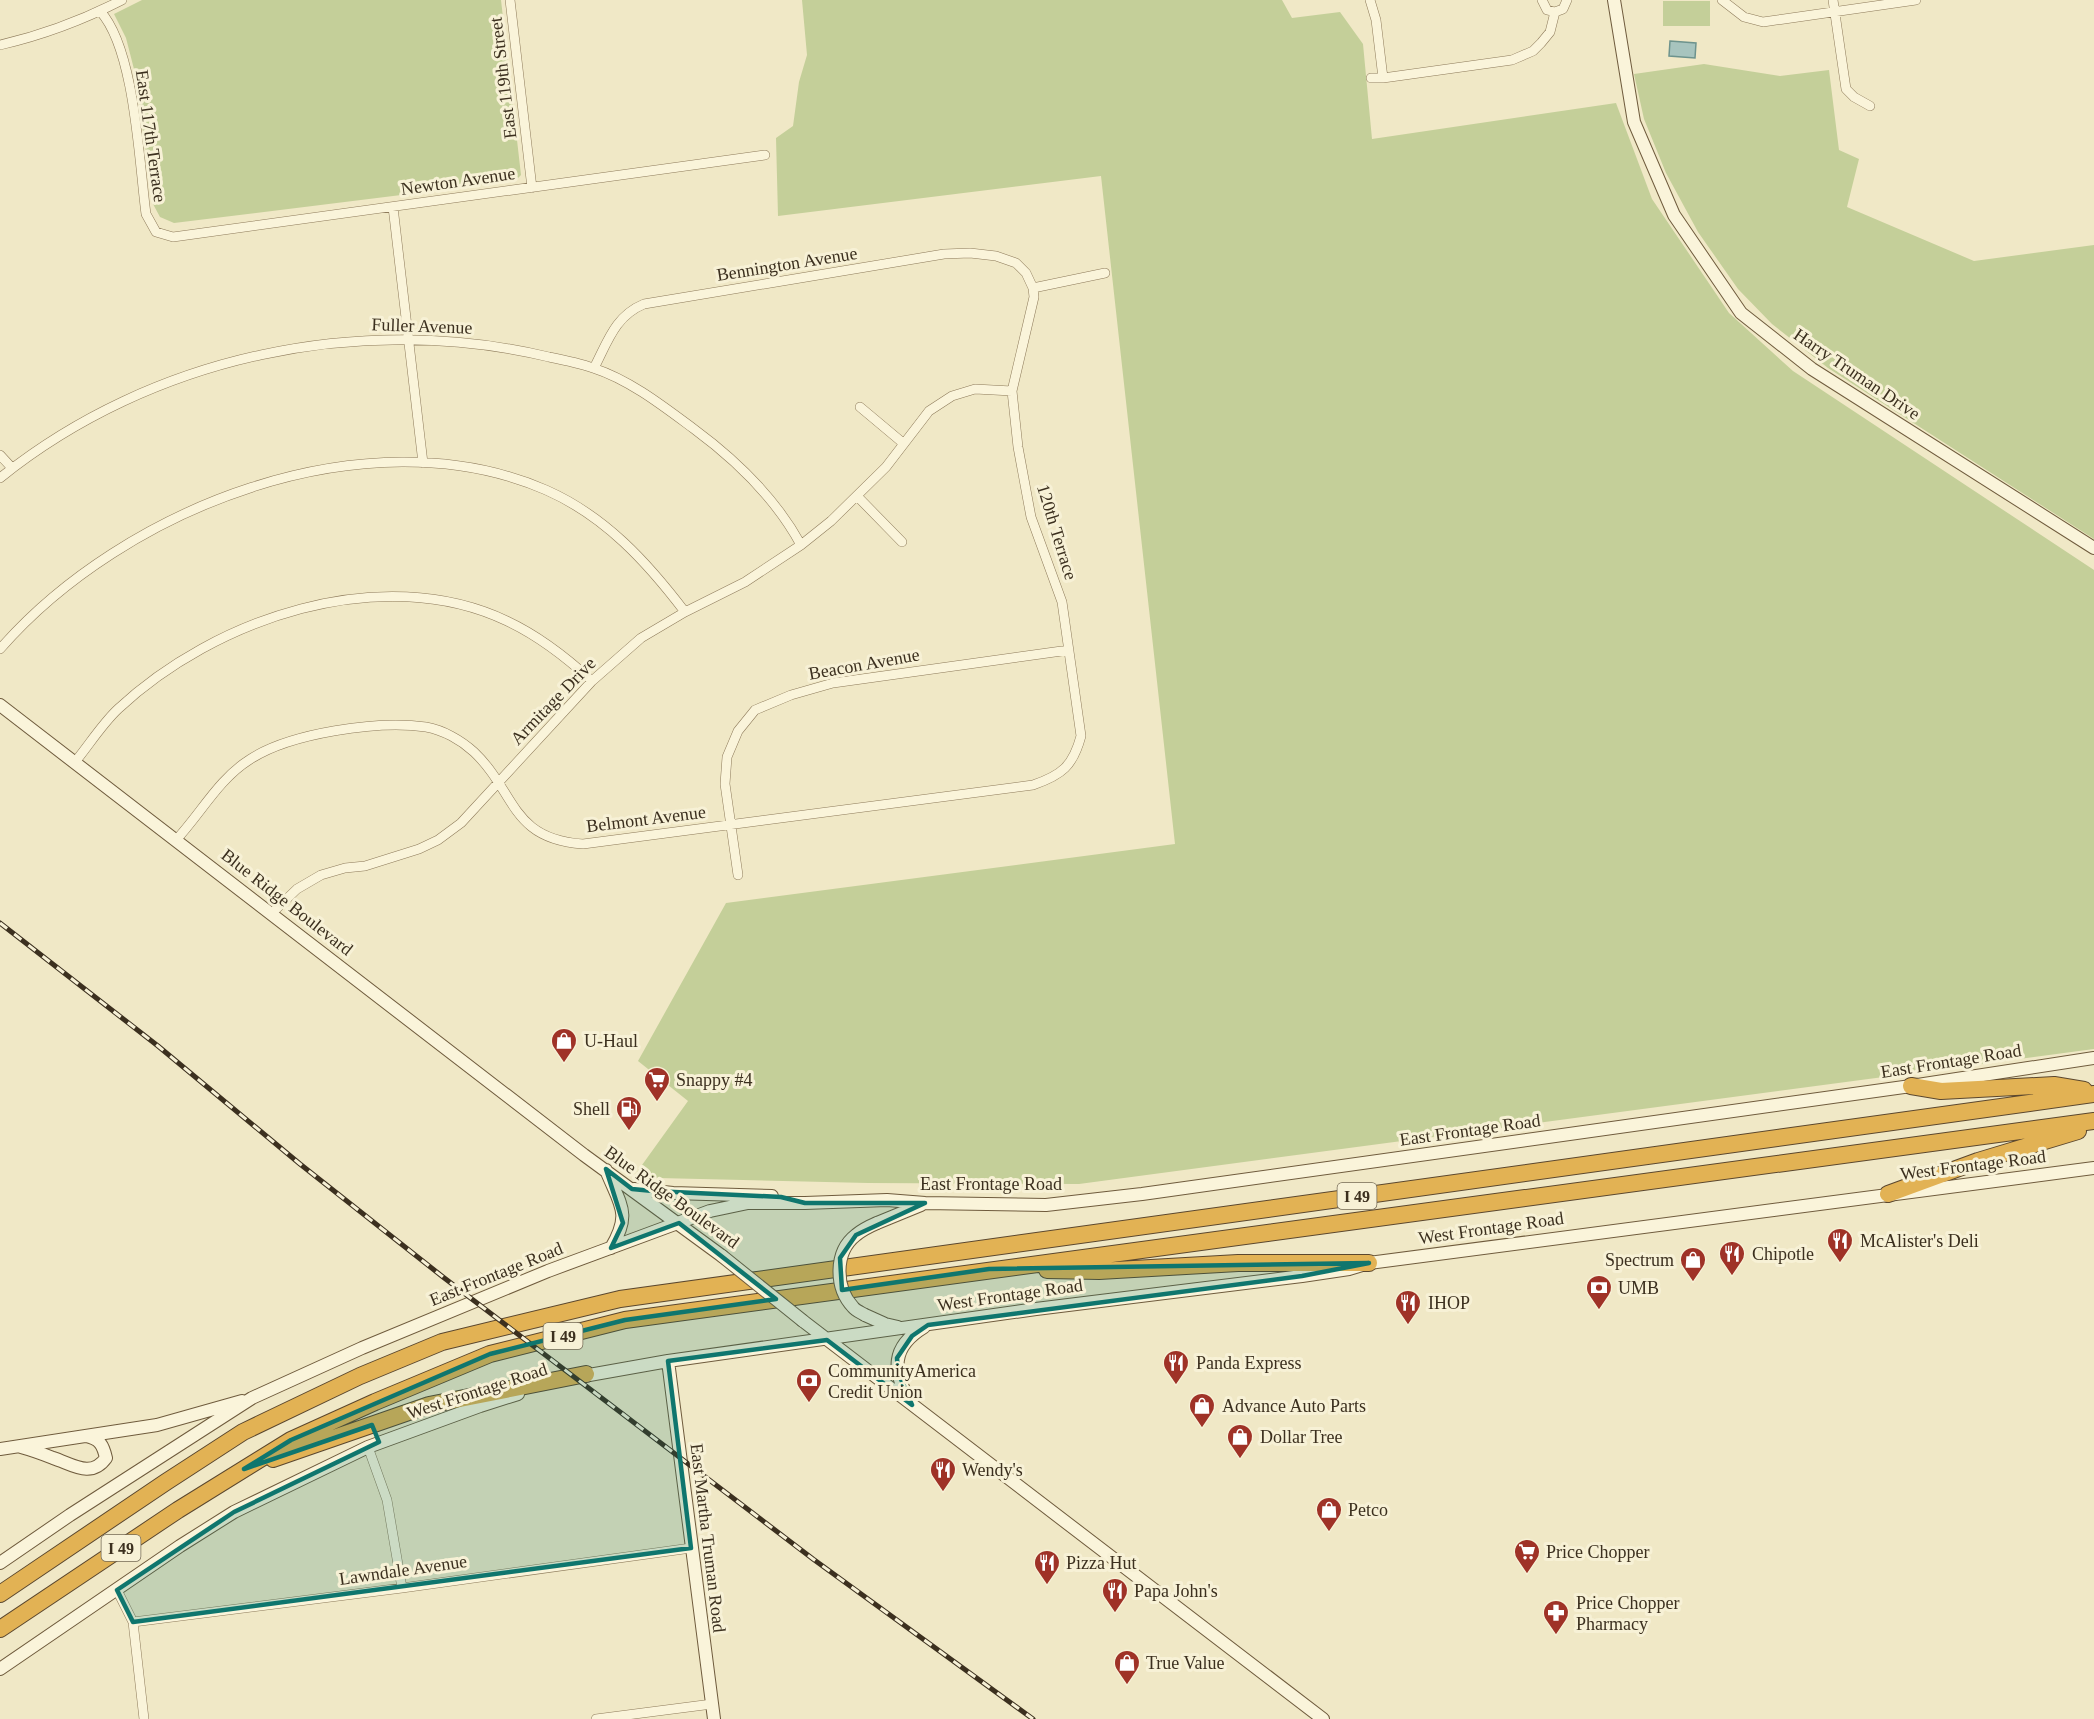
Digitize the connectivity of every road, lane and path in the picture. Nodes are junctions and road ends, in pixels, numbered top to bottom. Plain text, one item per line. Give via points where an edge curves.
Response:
1 (122, 0) edge
2 (510, 0) edge
3 (1370, 0) edge
4 (1542, 0) edge
5 (1567, 0) edge
6 (1614, 0) edge
7 (1722, 0) edge
8 (1833, 0) edge
9 (1916, 0) edge
10 (100, 11) junction
11 (1555, 12) junction
12 (1834, 12) junction
13 (0, 45) edge
14 (1371, 78) dead end
15 (1383, 78) junction
16 (1870, 106) dead end
17 (765, 155) dead end
18 (532, 188) junction
19 (393, 207) junction
20 (156, 232) joint
21 (1105, 273) dead end
22 (1033, 288) junction
23 (410, 340) junction
24 (594, 368) junction
25 (1012, 391) junction
26 (860, 407) dead end
27 (903, 443) junction
28 (0, 455) edge
29 (423, 463) junction
30 (12, 468) junction
31 (0, 478) edge
32 (857, 496) junction
33 (902, 542) dead end
34 (801, 545) junction
35 (2094, 548) edge
36 (685, 612) junction
37 (0, 649) edge
38 (1068, 650) junction
39 (592, 681) junction
40 (0, 705) edge
41 (75, 762) junction
42 (498, 784) junction
43 (1026, 786) joint
44 (732, 824) junction
45 (176, 840) junction
46 (738, 875) dead end
47 (272, 913) junction
48 (2094, 1058) edge
49 (1911, 1086) junction
50 (2094, 1092) edge
51 (2094, 1121) edge
52 (2094, 1127) edge
53 (2094, 1168) edge
54 (606, 1169) junction
55 (632, 1189) junction
56 (1888, 1194) junction
57 (805, 1203) junction
58 (925, 1203) junction
59 (679, 1223) junction
60 (611, 1248) junction
61 (1369, 1263) junction
62 (989, 1269) junction
63 (928, 1325) junction
64 (905, 1328) junction
65 (827, 1340) junction
66 (668, 1361) junction
67 (586, 1374) junction
68 (252, 1398) junction
69 (912, 1405) junction
70 (81, 1435) junction
71 (20, 1446) junction
72 (368, 1447) junction
73 (0, 1449) edge
74 (244, 1469) junction
75 (691, 1548) junction
76 (0, 1563) edge
77 (402, 1588) junction
78 (117, 1590) junction
79 (0, 1594) edge
80 (133, 1622) junction
81 (0, 1629) edge
82 (0, 1669) edge
83 (712, 1704) junction
84 (144, 1719) edge
85 (596, 1719) edge
86 (714, 1719) edge
87 (1323, 1719) edge

1 - 10 street
2 - 18 street, East 119th Street
3 - 15 street
4 - 11 street via 1547,10
5 - 11 street via 1563,9
6 - 35 street, Harry Truman Drive via 1634,122 1674,215 1741,313 1812,369
7 - 12 street via 1744,17 1763,22
8 - 12 street
9 - 12 street
10 - 13 street via 27,39
10 - 20 street, East 117th Terrace via 115,37 129,78 146,214
11 - 15 street via 1550,32 1533,51 1512,60
12 - 16 street via 1846,89
14 - 15 street
17 - 18 street, Newton Avenue
18 - 19 street, Newton Avenue
19 - 20 street, Newton Avenue via 173,237
19 - 23 street
21 - 22 street
22 - 24 street, Bennington Avenue via 1016,264 996,256 944,254 644,304 620,320
22 - 25 street, 120th Terrace
23 - 24 street, Fuller Avenue via 450,340 517,349
23 - 29 street
23 - 30 street, Fuller Avenue via 370,339 292,348 215,366 140,393 70,430
24 - 34 street, Fuller Avenue via 658,402 712,442 767,496
25 - 27 street, Armitage Drive via 975,389 952,396 929,411
25 - 38 street, 120th Terrace via 1031,517 1062,602
26 - 27 street
27 - 32 street, Armitage Drive
28 - 30 street
29 - 36 street via 460,465 502,474 548,491 590,514 624,541
29 - 37 street via 363,465 306,473 195,508 143,533 94,564 48,600
30 - 31 street, Fuller Avenue
32 - 33 street
32 - 34 street, Armitage Drive
34 - 36 street, Armitage Drive via 745,582
36 - 39 street, Armitage Drive via 641,638
38 - 43 street, 120th Terrace via 1081,736 1077,751 1064,770 1051,779
38 - 44 street, Beacon Avenue via 833,683 755,711 738,731 728,757 726,784
39 - 41 street via 539,638 476,609 417,598 333,602 252,624 183,658 116,711
39 - 42 street, Armitage Drive
40 - 41 street, Blue Ridge Boulevard
41 - 45 street, Blue Ridge Boulevard
42 - 44 street, Belmont Avenue via 529,825 548,837 570,843
42 - 45 street, Belmont Avenue via 472,751 438,730 397,725 345,729 287,742 250,759 219,786
42 - 47 street, Armitage Drive via 461,823 438,840 365,866 321,875 297,889
43 - 44 street, Belmont Avenue
44 - 46 street, Beacon Avenue
45 - 47 street, Blue Ridge Boulevard
47 - 54 street, Blue Ridge Boulevard
48 - 49 street, East Frontage Road
49 - 50 highway via 1941,1091 2054,1085
49 - 58 street, East Frontage Road via 1142,1194 1046,1205
50 - 79 highway, I 49 via 620,1299 442,1342 360,1376 243,1432
51 - 62 highway, I 49
52 - 56 highway via 1978,1161
53 - 56 street, West Frontage Road
54 - 55 street, Blue Ridge Boulevard
54 - 60 street via 622,1208 623,1223
55 - 57 street via 739,1193
55 - 59 street, Blue Ridge Boulevard
56 - 61 street, West Frontage Road
57 - 58 street, East Frontage Road
57 - 59 street, East Frontage Road via 748,1203
58 - 64 street, bridge via 856,1235 840,1258 845,1295 854,1308 885,1324
59 - 60 street, East Frontage Road
59 - 65 street, Blue Ridge Boulevard, bridge
60 - 68 street, East Frontage Road via 362,1348
61 - 62 highway via 1238,1263 1099,1271
61 - 63 street, West Frontage Road via 1302,1276
62 - 74 highway, I 49 via 625,1320 490,1354 301,1436
63 - 64 street, West Frontage Road
63 - 69 street via 912,1336 897,1358 898,1372
64 - 65 street, West Frontage Road
65 - 66 street, West Frontage Road
65 - 69 street, Blue Ridge Boulevard
66 - 67 street, West Frontage Road
66 - 75 street, East Martha Truman Road
67 - 72 street, West Frontage Road via 480,1406
67 - 74 highway via 429,1405
68 - 70 street via 157,1425
68 - 76 street, East Frontage Road
69 - 87 street, Blue Ridge Boulevard
70 - 71 street
70 - 71 street via 100,1442 106,1458 101,1465 79,1469
71 - 73 street
72 - 77 street via 387,1500
72 - 78 street, West Frontage Road via 234,1512
74 - 81 highway, I 49
75 - 77 street, Lawndale Avenue
75 - 83 street, East Martha Truman Road
77 - 80 street, Lawndale Avenue
78 - 80 street
78 - 82 street, West Frontage Road
80 - 84 street
83 - 85 street
83 - 86 street, East Martha Truman Road

